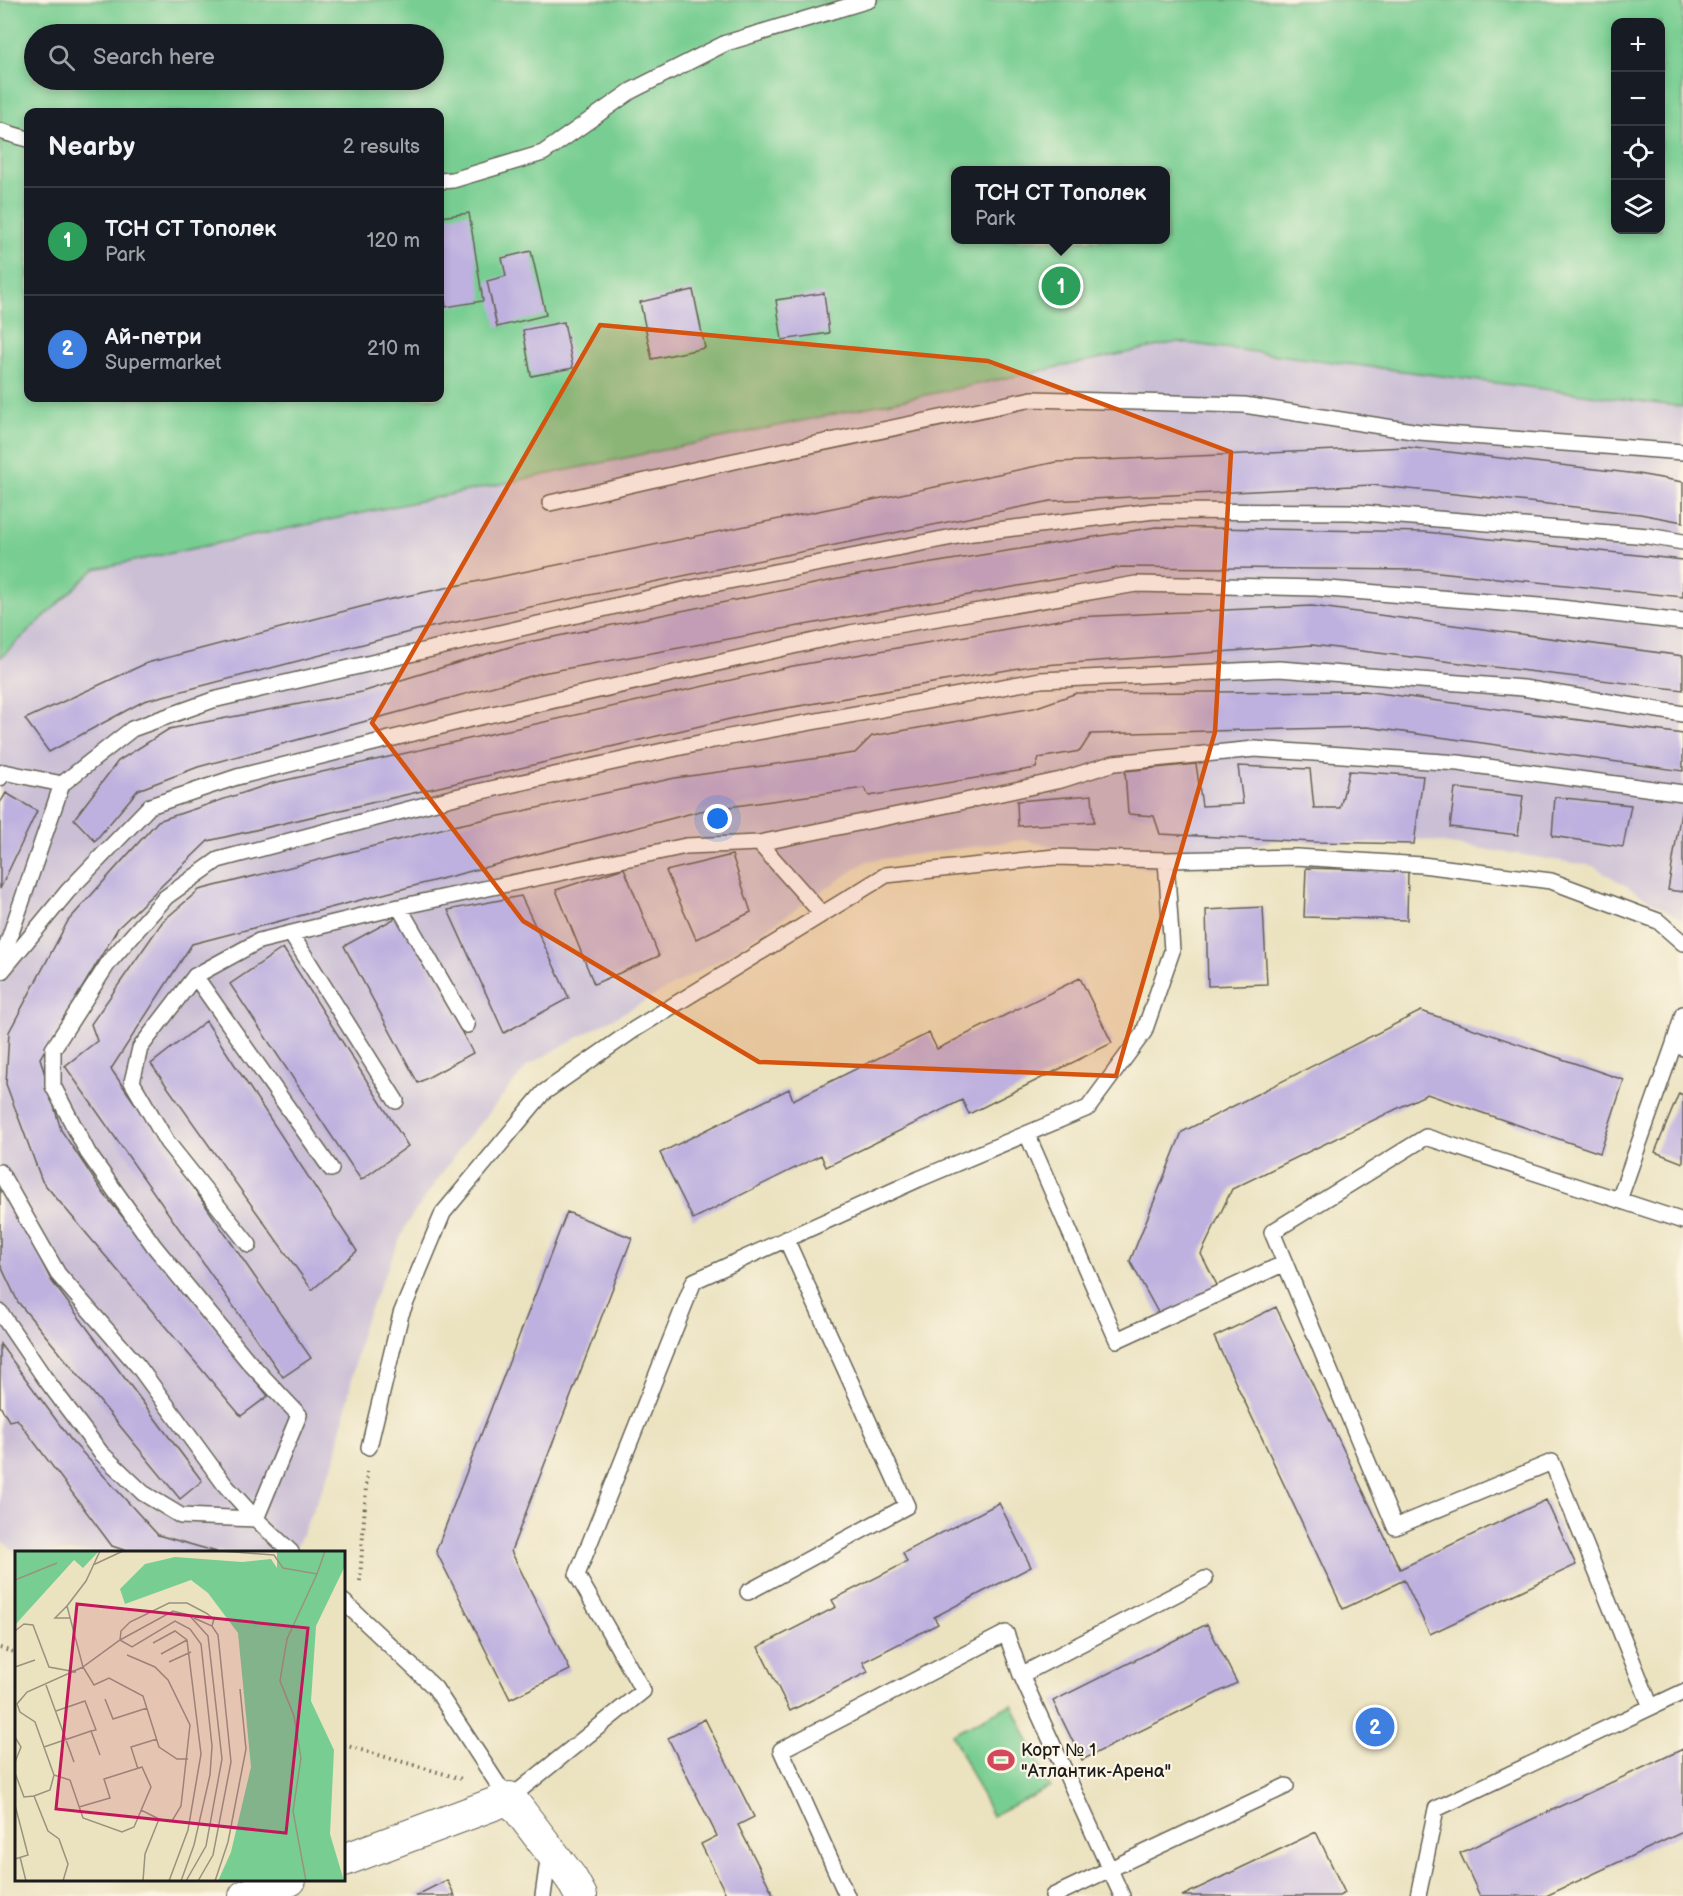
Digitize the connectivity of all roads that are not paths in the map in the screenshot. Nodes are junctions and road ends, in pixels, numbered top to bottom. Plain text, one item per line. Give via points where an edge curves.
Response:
1 (869, 0) edge
2 (0, 131) edge
3 (24, 138) edge
4 (444, 181) edge
5 (1683, 452) edge
6 (550, 503) dead end
7 (1683, 542) edge
8 (1683, 622) edge
9 (1683, 714) edge
10 (0, 778) edge
11 (62, 784) junction
12 (1683, 793) edge
13 (759, 843) junction
14 (1166, 860) junction
15 (399, 907) junction
16 (822, 914) junction
17 (291, 934) junction
18 (1683, 944) edge
19 (0, 965) edge
20 (0, 974) edge
21 (195, 976) junction
22 (1683, 1014) edge
23 (467, 1025) dead end
24 (1678, 1046) edge
25 (396, 1101) dead end
26 (1027, 1134) junction
27 (331, 1169) dead end
28 (0, 1172) edge
29 (1619, 1200) junction
30 (1683, 1221) edge
31 (786, 1239) junction
32 (249, 1245) dead end
33 (1285, 1263) junction
34 (0, 1312) edge
35 (369, 1447) road end
36 (256, 1519) junction
37 (290, 1551) edge
38 (1205, 1579) dead end
39 (747, 1592) dead end
40 (345, 1603) edge
41 (1021, 1675) junction
42 (1683, 1692) edge
43 (1651, 1707) junction
44 (1286, 1785) dead end
45 (510, 1798) junction
46 (550, 1850) junction
47 (345, 1860) edge
48 (1110, 1868) junction
49 (287, 1881) edge
50 (245, 1896) edge
51 (543, 1896) edge
52 (580, 1896) edge
53 (847, 1896) edge
54 (1053, 1896) edge
55 (1122, 1896) edge
56 (1418, 1896) edge

1 - 4 lane via 726,42 631,91 543,153
2 - 3 lane
5 - 6 lane via 1419,432 1244,405 1032,399
7 - 11 lane via 1351,512 1154,511 973,533 688,589 213,700 132,729
8 - 20 lane via 1316,588 1136,584 850,633 462,721 237,777 150,806 68,891
9 - 36 lane via 1523,688 1279,669 1041,680 713,740 455,797 218,860 166,897 109,962 53,1049 53,1086 88,1152 154,1246 248,1361 298,1415
10 - 11 lane via 4,772
11 - 19 lane
12 - 13 lane via 1458,763 1254,749 1114,763 1061,780
13 - 15 lane via 686,846
13 - 16 lane
14 - 16 lane via 1055,857 886,875
14 - 18 lane via 1297,857 1422,865 1551,881 1658,921
14 - 26 lane via 1172,951 1144,1032 1088,1108
15 - 17 lane
15 - 23 lane
16 - 35 lane via 635,1029 543,1094 443,1213 401,1314
17 - 21 lane via 259,941
17 - 25 lane
21 - 27 lane
21 - 32 lane via 140,1048 132,1082 167,1142
22 - 24 lane
24 - 29 lane
26 - 31 lane
26 - 33 lane via 1117,1340
28 - 36 lane via 58,1274 138,1366 225,1485
29 - 30 lane
29 - 33 lane via 1425,1137 1272,1232
31 - 39 lane via 907,1506
31 - 45 lane via 694,1281 577,1575 643,1691
33 - 43 lane via 1395,1527 1552,1462
34 - 36 lane via 101,1453 143,1493 181,1516
36 - 37 lane
38 - 41 lane
40 - 45 lane via 435,1688
41 - 48 lane
41 - 53 lane via 1006,1633 781,1750
42 - 43 lane
43 - 56 lane via 1436,1809
44 - 48 lane
45 - 46 street
45 - 47 street
46 - 51 lane
46 - 52 street
48 - 54 lane
48 - 55 lane
49 - 50 street

